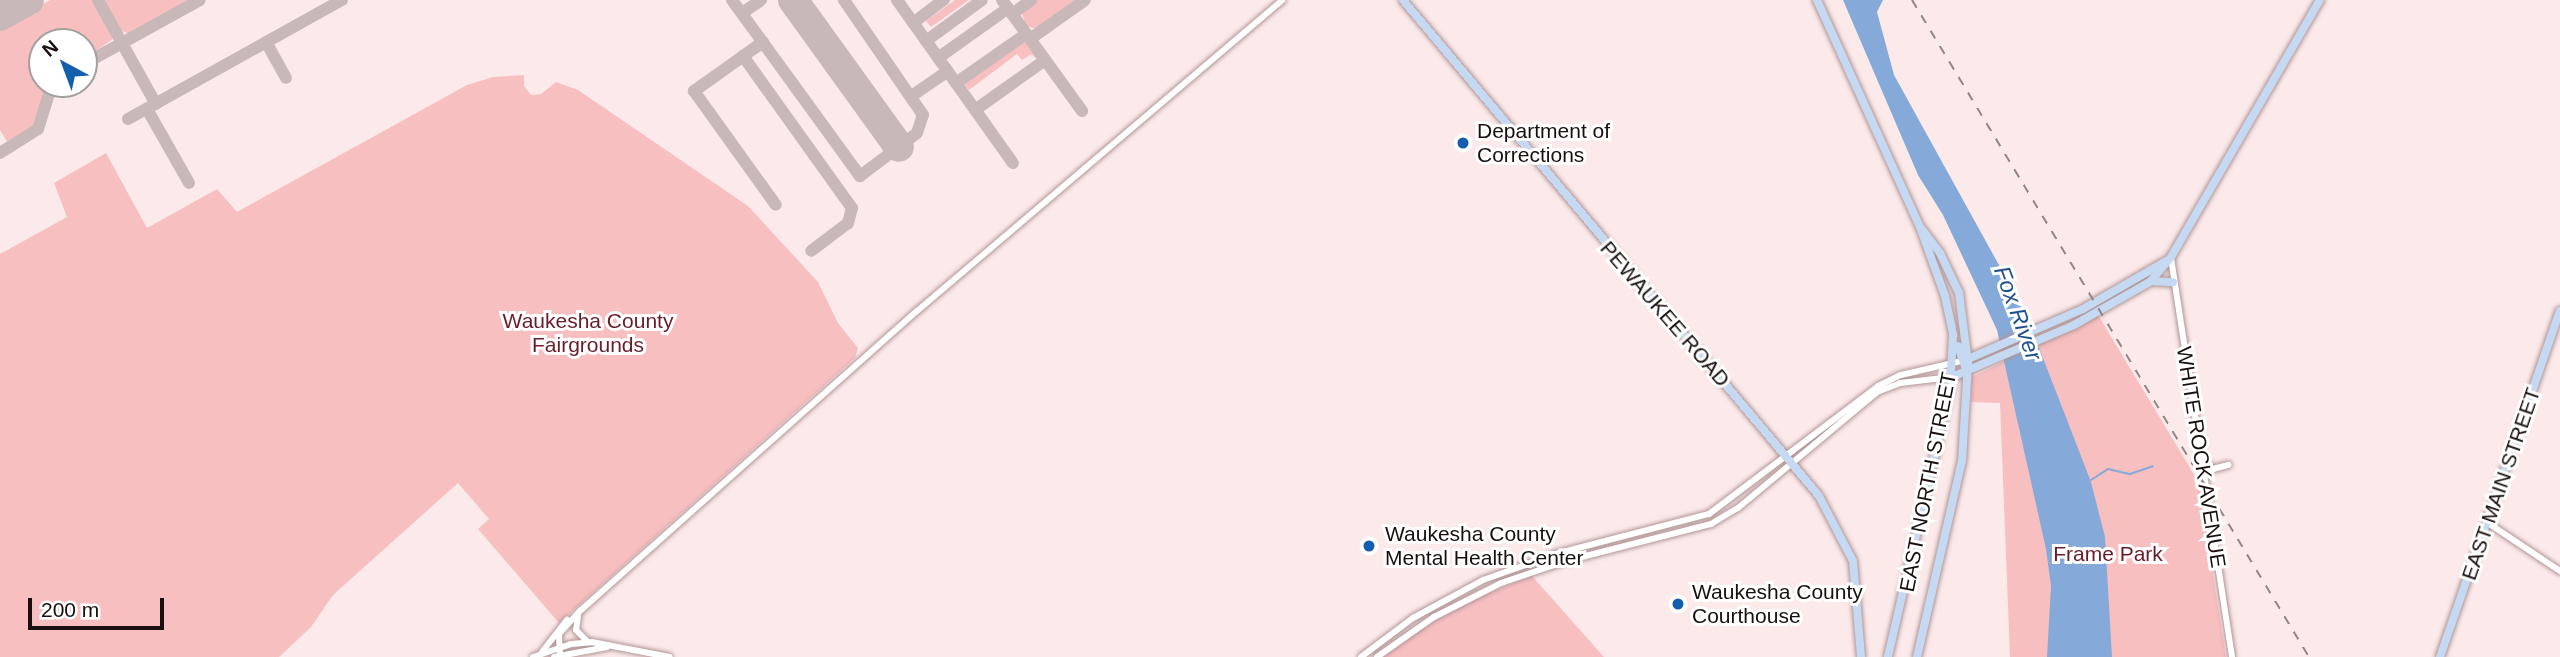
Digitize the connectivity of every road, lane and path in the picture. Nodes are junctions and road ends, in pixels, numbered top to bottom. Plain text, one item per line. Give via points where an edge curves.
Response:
1 (1283, 0) edge
2 (1403, 0) edge
3 (1817, 0) edge
4 (2320, 0) edge
5 (1920, 227) junction
6 (2171, 257) junction
7 (2151, 281) junction
8 (2173, 282) junction
9 (1940, 285) junction
10 (2121, 293) junction
11 (2560, 311) edge
12 (2036, 335) junction
13 (1967, 341) junction
14 (1995, 353) junction
15 (1963, 365) junction
16 (1952, 377) junction
17 (1784, 455) junction
18 (2201, 458) junction
19 (1791, 462) junction
20 (2228, 465) dead end
21 (1758, 477) junction
22 (1765, 485) junction
23 (1715, 511) junction
24 (1720, 520) junction
25 (2488, 523) junction
26 (1545, 557) junction
27 (1548, 566) junction
28 (2560, 571) edge
29 (580, 611) junction
30 (1417, 615) junction
31 (1422, 624) junction
32 (557, 628) junction
33 (589, 643) junction
34 (615, 646) junction
35 (557, 652) edge
36 (540, 654) junction
37 (533, 657) edge
38 (670, 657) edge
39 (1361, 657) edge
40 (1377, 657) edge
41 (1861, 657) edge
42 (1888, 657) edge
43 (1917, 657) edge
44 (2232, 657) edge
45 (2440, 657) edge

1 - 29 street via 926,303
2 - 17 main road, PEWAUKEE ROAD
3 - 5 main road, EAST NORTH STREET
4 - 6 main road
5 - 9 main road, EAST NORTH STREET
5 - 13 main road, EAST NORTH STREET via 1950,270
6 - 7 main road
6 - 8 street, WHITE ROCK AVENUE
6 - 10 main road
7 - 8 main road
7 - 10 main road
8 - 18 street, WHITE ROCK AVENUE
9 - 15 main road, EAST NORTH STREET via 1953,343
9 - 15 main road via 1955,316
10 - 12 main road
10 - 12 main road via 2054,322
11 - 25 main road, EAST MAIN STREET
12 - 14 main road
13 - 14 main road via 1974,349
13 - 15 main road, EAST NORTH STREET
14 - 15 main road
15 - 16 main road
15 - 16 main road, EAST NORTH STREET
15 - 17 street via 1886,381
15 - 43 main road via 1962,461
16 - 19 street via 1884,389
16 - 42 main road, EAST NORTH STREET
17 - 19 main road, PEWAUKEE ROAD
17 - 21 street
18 - 20 street via 2213,469
18 - 44 street, WHITE ROCK AVENUE
19 - 22 street
19 - 41 main road, PEWAUKEE ROAD via 1825,506 1849,549 1856,577
21 - 22 street
21 - 23 street
22 - 24 street
23 - 24 street
23 - 26 street
24 - 27 street via 1692,532
25 - 28 street
25 - 45 main road, EAST MAIN STREET
26 - 27 street
26 - 30 street via 1483,580
27 - 31 street via 1478,593
29 - 32 street
29 - 33 street via 576,630
29 - 35 street via 559,634
30 - 31 street
30 - 39 street
31 - 40 street
32 - 35 street
32 - 36 street
33 - 34 street
33 - 35 street
34 - 35 street
34 - 38 street
35 - 36 street
36 - 37 street

